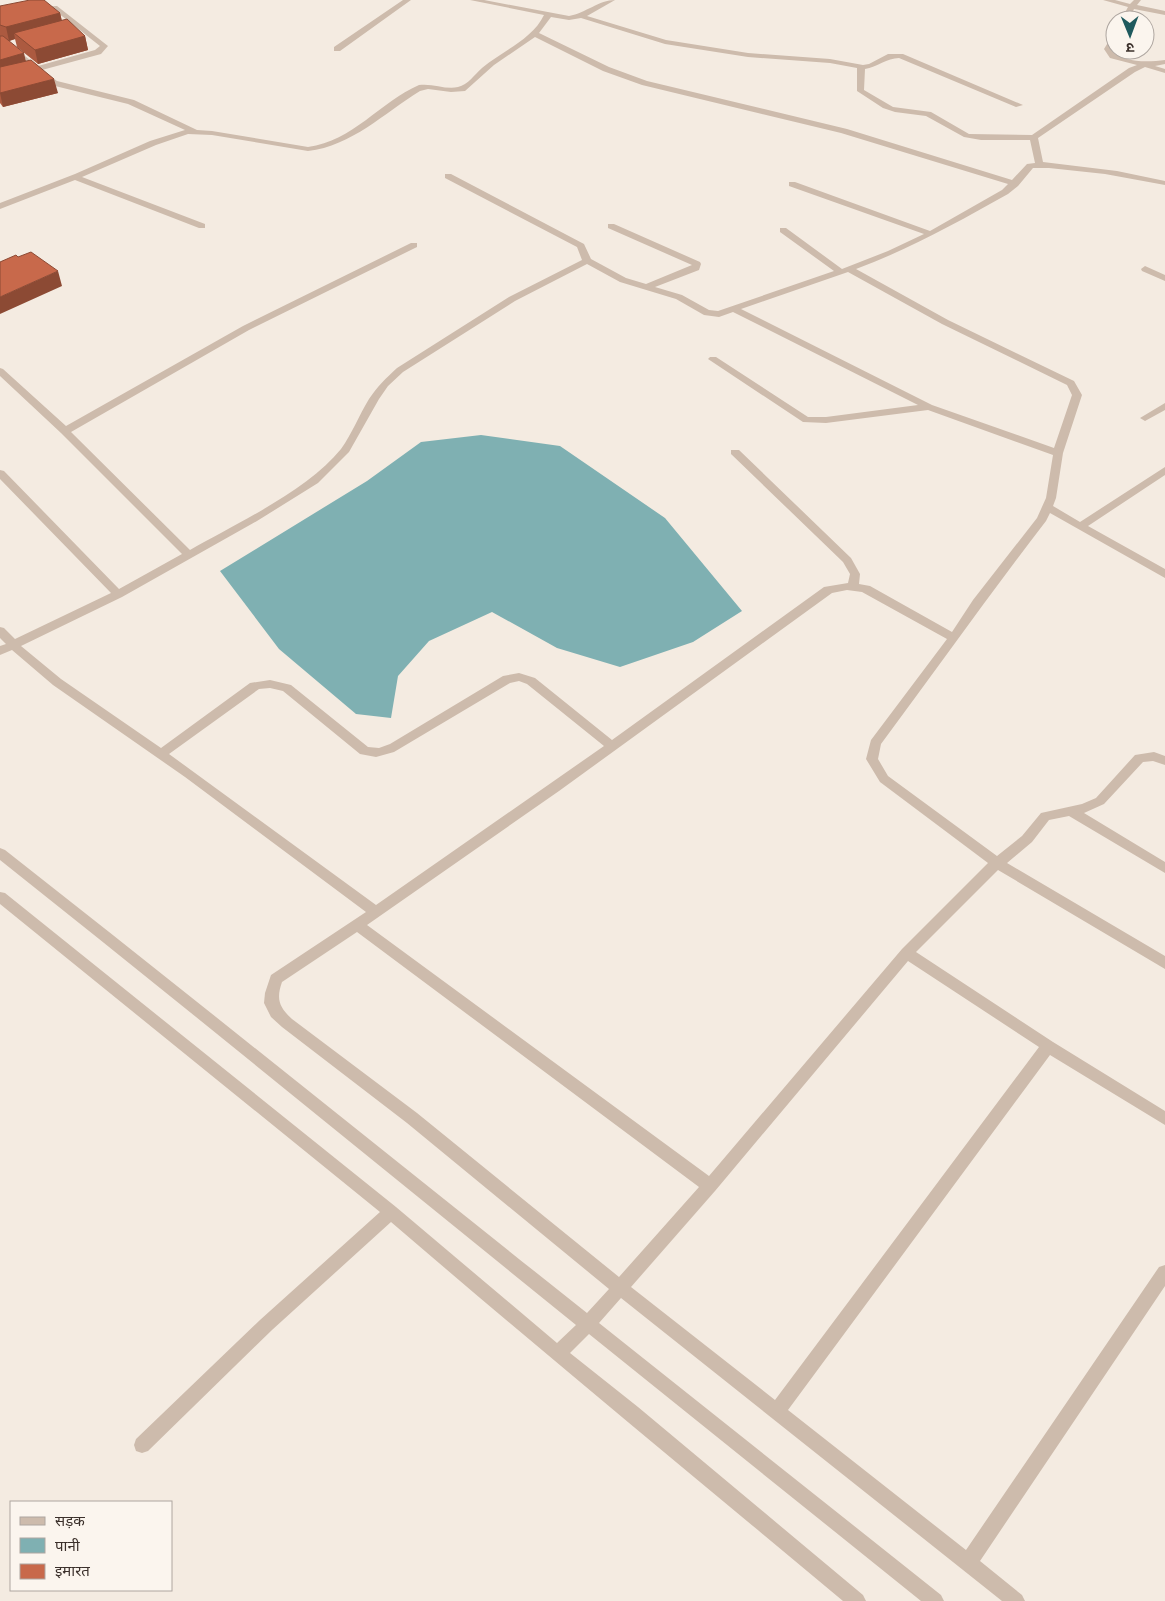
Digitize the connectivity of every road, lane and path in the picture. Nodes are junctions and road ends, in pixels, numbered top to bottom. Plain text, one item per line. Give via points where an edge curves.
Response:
1 (408, 0) edge
2 (474, 0) edge
3 (595, 0) edge
4 (1106, 0) edge
5 (608, 2) edge
6 (1135, 3) edge
7 (27, 10) edge
8 (1165, 13) edge
9 (548, 15) junction
10 (581, 16) junction
11 (81, 26) junction
12 (72, 28) edge
13 (533, 33) junction
14 (0, 39) edge
15 (17, 43) edge
16 (4, 46) edge
17 (337, 49) dead end
18 (1125, 60) edge
19 (1165, 62) edge
20 (1144, 65) junction
21 (861, 67) junction
22 (35, 69) junction
23 (1165, 71) edge
24 (0, 79) edge
25 (1019, 105) dead end
26 (194, 131) junction
27 (1034, 138) junction
28 (1039, 165) junction
29 (448, 176) dead end
30 (74, 177) junction
31 (1165, 183) edge
32 (792, 184) dead end
33 (1015, 184) junction
34 (0, 206) edge
35 (202, 226) dead end
36 (611, 226) dead end
37 (783, 230) dead end
38 (931, 234) junction
39 (414, 245) dead end
40 (587, 261) junction
41 (1145, 269) dead end
42 (845, 270) junction
43 (1165, 278) edge
44 (646, 287) junction
45 (735, 310) junction
46 (713, 359) dead end
47 (0, 371) edge
48 (1165, 406) edge
49 (929, 407) junction
50 (1145, 418) dead end
51 (65, 432) junction
52 (735, 452) dead end
53 (1058, 453) junction
54 (1165, 470) edge
55 (0, 473) edge
56 (1047, 507) junction
57 (1081, 526) junction
58 (189, 555) junction
59 (1165, 574) edge
60 (853, 586) junction
61 (118, 594) junction
62 (0, 631) edge
63 (954, 638) junction
64 (12, 645) junction
65 (0, 651) edge
66 (612, 746) junction
67 (161, 754) junction
68 (1165, 761) edge
69 (1071, 810) junction
70 (0, 853) edge
71 (998, 864) junction
72 (1165, 868) edge
73 (0, 897) edge
74 (376, 912) junction
75 (357, 925) junction
76 (907, 953) junction
77 (1165, 963) edge
78 (1048, 1046) junction
79 (1165, 1118) edge
80 (710, 1186) junction
81 (391, 1212) junction
82 (1165, 1272) edge
83 (620, 1288) junction
84 (588, 1324) junction
85 (558, 1354) junction
86 (776, 1412) junction
87 (142, 1445) dead end
88 (968, 1563) junction
89 (857, 1601) edge
90 (935, 1601) edge
91 (1016, 1601) edge

1 - 17 street
2 - 9 street
3 - 5 street
4 - 6 street
5 - 10 street
6 - 8 street
7 - 11 street via 55,7
9 - 10 street
9 - 13 street
10 - 21 street via 679,45
11 - 12 street
11 - 22 street via 104,46 102,49
13 - 26 street via 465,88 420,87 361,127 324,147 308,149
13 - 33 street via 606,69 645,83 844,131
14 - 16 street
15 - 16 street
16 - 22 street
18 - 20 street
19 - 20 street
20 - 23 street
20 - 27 street via 1071,110
21 - 25 street via 900,56
21 - 27 street via 861,91 892,109 931,114 954,131 971,137 1017,135
22 - 24 street
22 - 26 street via 54,83 131,102
26 - 30 street via 178,134
27 - 28 street
28 - 31 street via 1120,174
28 - 33 street via 1030,166
29 - 40 street via 581,246
30 - 34 street
30 - 35 street
32 - 38 street
33 - 38 street via 990,202
36 - 44 street via 698,266
37 - 42 street
38 - 42 street
39 - 51 street via 246,328
40 - 44 street via 623,280
40 - 58 street via 512,299 400,370 385,384 350,443 325,472 294,495
41 - 43 street
42 - 45 street
42 - 53 street via 1071,383 1077,395 1076,403
44 - 45 street via 679,297 713,314
45 - 49 street
46 - 49 street via 806,420
47 - 51 street
48 - 50 street
49 - 53 street
51 - 58 street
52 - 60 street via 847,560 855,574
53 - 56 street
54 - 57 street
55 - 61 street
56 - 57 street
56 - 63 street via 1032,534
57 - 59 street
58 - 61 street
60 - 63 street via 866,589
60 - 66 street via 828,590
61 - 64 street
62 - 64 street
63 - 71 street via 875,743 872,759 884,779
64 - 65 street
64 - 67 street via 50,676
66 - 67 street via 531,681 519,677 507,679 382,753 364,751 287,688 265,683 254,686
66 - 74 street
67 - 74 street
68 - 69 street via 1154,756 1139,758 1100,801
69 - 71 street via 1046,816 1027,839
69 - 72 street
70 - 84 street
71 - 76 street
71 - 77 street
73 - 81 street
74 - 75 street
75 - 80 street
75 - 83 street via 276,978 271,1004 276,1013 412,1118
76 - 78 street
76 - 80 street
78 - 79 street
78 - 86 street
80 - 83 street
81 - 85 street
81 - 87 street via 266,1325
82 - 88 street
83 - 84 street
83 - 86 street
84 - 85 street
84 - 90 street
85 - 89 street
86 - 88 street
88 - 91 street

